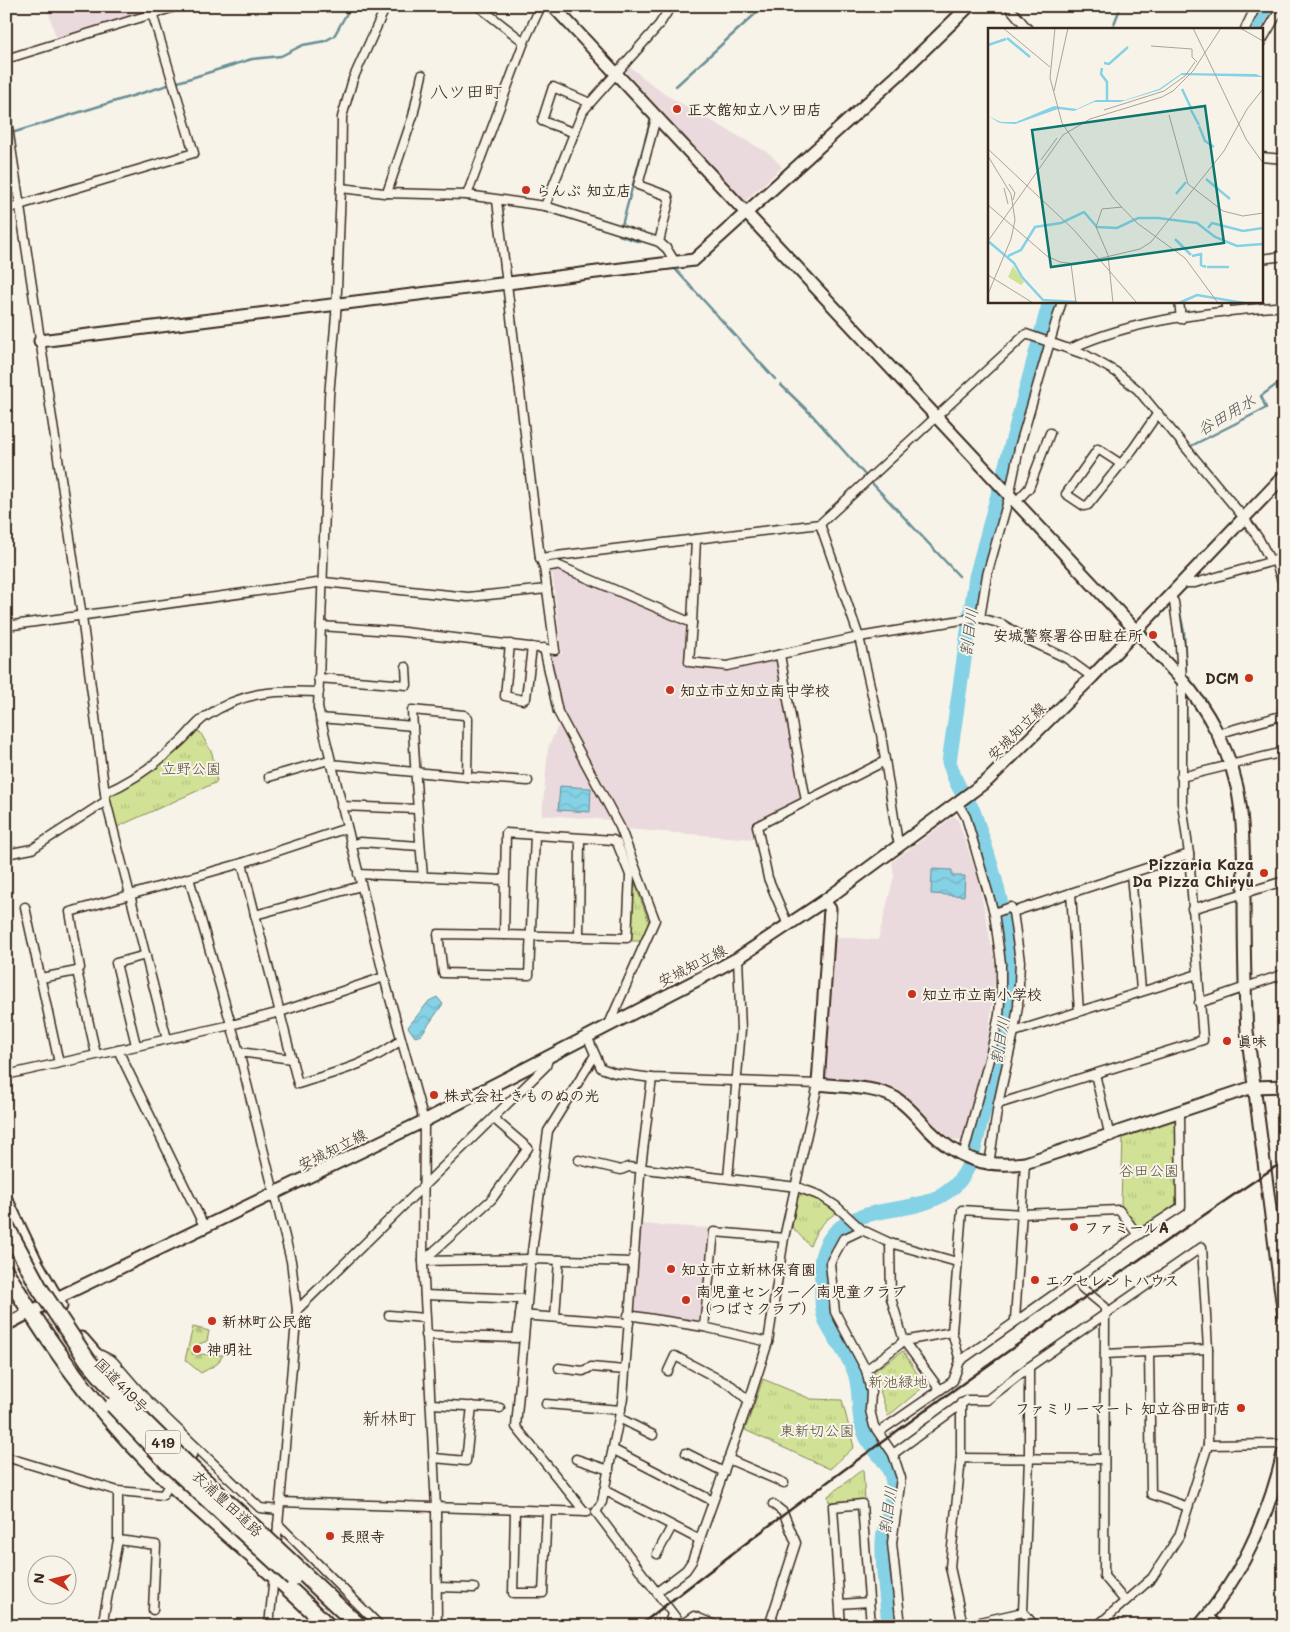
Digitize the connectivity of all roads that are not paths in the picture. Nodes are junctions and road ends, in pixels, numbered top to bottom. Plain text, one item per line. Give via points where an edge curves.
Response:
1 (178, 6) edge
2 (386, 6) edge
3 (478, 6) edge
4 (542, 6) edge
5 (553, 6) edge
6 (671, 6) edge
7 (969, 6) edge
8 (1008, 6) edge
9 (1256, 6) edge
10 (1282, 6) edge
11 (151, 10) edge
12 (1027, 28) edge
13 (1245, 28) edge
14 (1262, 40) edge
15 (524, 42) junction
16 (6, 59) edge
17 (422, 75) dead end
18 (616, 75) junction
19 (590, 103) junction
20 (6, 114) edge
21 (656, 118) junction
22 (574, 133) junction
23 (1262, 157) edge
24 (1284, 159) edge
25 (341, 188) junction
26 (387, 193) junction
27 (467, 195) junction
28 (497, 201) junction
29 (20, 205) junction
30 (545, 206) junction
31 (6, 209) edge
32 (747, 214) junction
33 (659, 242) junction
34 (1284, 256) edge
35 (1262, 259) edge
36 (675, 262) junction
37 (506, 284) junction
38 (1062, 302) edge
39 (1179, 302) edge
40 (1225, 302) edge
41 (336, 304) junction
42 (1284, 306) edge
43 (1226, 312) junction
44 (1181, 318) junction
45 (40, 341) junction
46 (1049, 341) junction
47 (1070, 349) junction
48 (1158, 413) junction
49 (935, 417) junction
50 (1050, 433) dead end
51 (1121, 464) junction
52 (1284, 476) edge
53 (1012, 500) junction
54 (1244, 518) junction
55 (820, 524) junction
56 (696, 539) junction
57 (540, 558) junction
58 (1277, 559) edge
59 (544, 566) junction
60 (324, 582) junction
61 (1183, 582) junction
62 (1284, 587) edge
63 (547, 589) junction
64 (1170, 596) junction
65 (82, 617) junction
66 (980, 618) junction
67 (692, 623) junction
68 (6, 626) edge
69 (322, 626) junction
70 (1135, 631) junction
71 (859, 637) junction
72 (510, 644) junction
73 (532, 647) junction
74 (544, 648) junction
75 (780, 655) junction
76 (406, 667) dead end
77 (1092, 677) junction
78 (318, 678) junction
79 (1182, 680) junction
80 (318, 692) junction
81 (1284, 715) edge
82 (320, 718) junction
83 (413, 726) junction
84 (1217, 734) junction
85 (1284, 752) edge
86 (885, 761) junction
87 (330, 762) junction
88 (1230, 765) junction
89 (415, 772) junction
90 (270, 777) dead end
91 (466, 777) junction
92 (1180, 777) junction
93 (528, 781) dead end
94 (106, 797) junction
95 (806, 802) junction
96 (958, 802) junction
97 (341, 806) junction
98 (417, 808) junction
99 (347, 828) junction
100 (535, 835) junction
101 (580, 838) junction
102 (351, 845) junction
103 (900, 845) junction
104 (420, 846) junction
105 (6, 854) edge
106 (1188, 854) junction
107 (242, 863) junction
108 (358, 874) junction
109 (1131, 874) junction
110 (423, 877) junction
111 (189, 878) junction
112 (505, 880) junction
113 (1284, 881) edge
114 (361, 886) junction
115 (1071, 893) junction
116 (1244, 893) junction
117 (131, 894) junction
118 (824, 901) junction
119 (25, 907) dead end
120 (1192, 909) junction
121 (1012, 910) junction
122 (994, 913) junction
123 (255, 915) junction
124 (788, 925) junction
125 (504, 935) junction
126 (532, 936) junction
127 (579, 937) junction
128 (146, 955) junction
129 (738, 958) junction
130 (77, 971) junction
131 (1198, 974) junction
132 (1284, 974) edge
133 (384, 977) junction
134 (41, 978) junction
135 (1244, 988) junction
136 (1141, 990) junction
137 (1199, 1003) junction
138 (280, 1012) junction
139 (1079, 1012) junction
140 (609, 1024) junction
141 (230, 1026) junction
142 (1014, 1032) junction
143 (587, 1036) junction
144 (167, 1039) junction
145 (401, 1040) junction
146 (136, 1046) junction
147 (118, 1050) junction
148 (239, 1052) junction
149 (96, 1054) junction
150 (594, 1055) junction
151 (549, 1056) junction
152 (292, 1059) junction
153 (59, 1063) junction
154 (1095, 1074) junction
155 (6, 1075) edge
156 (652, 1078) junction
157 (736, 1081) junction
158 (818, 1084) junction
159 (1284, 1086) edge
160 (1254, 1088) junction
161 (998, 1104) junction
162 (1180, 1113) junction
163 (493, 1118) junction
164 (424, 1121) junction
165 (1110, 1137) junction
166 (965, 1157) junction
167 (578, 1160) dead end
168 (1025, 1163) junction
169 (984, 1164) junction
170 (642, 1170) junction
171 (728, 1178) junction
172 (425, 1186) junction
173 (797, 1187) junction
174 (274, 1194) junction
175 (6, 1203) edge
176 (1022, 1214) junction
177 (6, 1226) edge
178 (204, 1228) junction
179 (860, 1228) junction
180 (1138, 1236) junction
181 (784, 1238) junction
182 (1279, 1240) edge
183 (6, 1242) edge
184 (890, 1244) junction
185 (531, 1259) junction
186 (559, 1260) junction
187 (423, 1261) junction
188 (633, 1262) junction
189 (957, 1262) junction
190 (6, 1272) edge
191 (1077, 1279) junction
192 (425, 1295) junction
193 (55, 1299) junction
194 (298, 1310) junction
195 (32, 1312) junction
196 (389, 1315) dead end
197 (523, 1315) junction
198 (1105, 1315) junction
199 (1284, 1316) edge
200 (555, 1317) junction
201 (425, 1318) junction
202 (628, 1319) junction
203 (1015, 1320) junction
204 (6, 1325) edge
205 (704, 1328) junction
206 (952, 1332) junction
207 (426, 1335) junction
208 (904, 1341) junction
209 (768, 1342) junction
210 (86, 1348) junction
211 (1208, 1349) junction
212 (1149, 1352) junction
213 (1105, 1354) junction
214 (960, 1361) junction
215 (1029, 1367) junction
216 (559, 1368) dead end
217 (625, 1370) junction
218 (866, 1370) junction
219 (668, 1371) dead end
220 (940, 1390) junction
221 (749, 1402) junction
222 (961, 1403) junction
223 (431, 1404) junction
224 (546, 1404) dead end
225 (472, 1406) junction
226 (500, 1408) dead end
227 (620, 1414) junction
228 (879, 1432) junction
229 (653, 1435) dead end
230 (1284, 1444) edge
231 (1208, 1445) junction
232 (614, 1450) junction
233 (1284, 1450) edge
234 (686, 1453) dead end
235 (894, 1454) junction
236 (6, 1457) edge
237 (434, 1458) junction
238 (961, 1458) junction
239 (1029, 1458) junction
240 (576, 1459) dead end
241 (728, 1459) junction
242 (1104, 1459) junction
243 (609, 1470) junction
244 (724, 1472) junction
245 (170, 1483) junction
246 (784, 1483) dead end
247 (604, 1490) junction
248 (118, 1491) junction
249 (713, 1501) junction
250 (773, 1504) dead end
251 (280, 1506) junction
252 (436, 1507) junction
253 (1188, 1507) junction
254 (515, 1511) junction
255 (548, 1511) junction
256 (585, 1512) junction
257 (596, 1512) junction
258 (278, 1524) junction
259 (672, 1526) junction
260 (118, 1540) junction
261 (700, 1540) junction
262 (657, 1554) dead end
263 (274, 1575) junction
264 (437, 1587) junction
265 (474, 1588) dead end
266 (657, 1592) junction
267 (1126, 1601) junction
268 (869, 1602) junction
269 (840, 1604) junction
270 (310, 1607) junction
271 (153, 1610) dead end
272 (1023, 1612) junction
273 (672, 1614) junction
274 (1208, 1616) junction
275 (354, 1625) edge
276 (681, 1625) edge
277 (102, 1626) edge
278 (269, 1626) edge
279 (319, 1626) edge
280 (328, 1626) edge
281 (380, 1626) edge
282 (437, 1626) edge
283 (668, 1626) edge
284 (717, 1626) edge
285 (768, 1626) edge
286 (841, 1626) edge
287 (871, 1626) edge
288 (901, 1626) edge
289 (963, 1626) edge
290 (1035, 1626) edge
291 (1097, 1626) edge
292 (1199, 1626) edge
293 (1218, 1626) edge

1 - 11 street
2 - 25 street via 344,105
3 - 15 street
4 - 15 street
5 - 18 street
6 - 18 street via 659,26
7 - 32 street
8 - 12 street
9 - 13 street
10 - 14 street
11 - 16 street
11 - 29 street via 194,153
15 - 27 street
17 - 26 street via 413,116
18 - 19 street
18 - 21 street
19 - 22 street
19 - 22 street via 553,87 542,121
20 - 29 street
21 - 32 street
21 - 33 street via 638,185 668,196
22 - 30 street
23 - 24 street
25 - 26 street
25 - 41 street
26 - 27 street
27 - 28 street
28 - 30 street
28 - 37 street
29 - 31 street
29 - 45 street
30 - 33 street
32 - 36 street via 699,258
32 - 49 street
33 - 36 street
34 - 35 street
36 - 37 street
37 - 41 street
37 - 57 street
38 - 46 street
39 - 44 street
40 - 43 street
41 - 45 street
41 - 60 street via 329,396
42 - 43 street
43 - 44 street
44 - 47 street via 1119,329
45 - 65 street
46 - 47 street
46 - 49 street via 1026,334 1019,338
46 - 53 street via 1018,448
47 - 48 street via 1116,372
48 - 51 street
48 - 54 street
49 - 53 street
49 - 55 street
50 - 53 street via 1029,488
51 - 51 street via 1088,505 1084,506 1066,494 1098,449
52 - 54 street, 安城知立線
53 - 66 street via 987,575
53 - 70 street
54 - 58 street
54 - 61 street, 安城知立線
55 - 56 street
55 - 71 street
56 - 57 street
56 - 67 street
57 - 59 street
58 - 61 street via 1194,583
58 - 62 street
59 - 63 street
59 - 67 street via 557,565
60 - 63 street via 468,597
60 - 65 street
60 - 69 street
61 - 64 street, 安城知立線
63 - 74 street via 554,650
64 - 70 street, 安城知立線
64 - 79 street via 1179,632
65 - 68 street
65 - 94 street
66 - 71 street
66 - 77 street via 1002,624 1066,658
67 - 75 street via 689,662 727,666
69 - 72 street
69 - 78 street
70 - 77 street, 安城知立線
70 - 79 street
71 - 75 street
71 - 86 street
72 - 73 street
72 - 73 street via 505,696 523,700 526,698
73 - 74 street
74 - 140 street via 558,712 620,827 655,920
75 - 95 street
76 - 78 street via 407,685
77 - 96 street, 安城知立線 via 988,780
78 - 80 street
79 - 84 street via 1202,705
79 - 92 street
80 - 82 street
80 - 94 street via 278,690 248,696 205,717 179,743
81 - 84 street
82 - 83 street
82 - 87 street
83 - 89 street
83 - 91 street via 412,710 464,715 468,719
84 - 88 street
85 - 88 street
86 - 95 street
86 - 103 street
87 - 89 street
87 - 90 street
87 - 97 street
88 - 92 street
88 - 116 street via 1243,829
89 - 91 street
89 - 98 street
91 - 93 street
92 - 106 street
94 - 105 street via 32,849
94 - 117 street
95 - 124 street via 757,826 768,878
96 - 103 street, 安城知立線
96 - 122 street via 966,817
97 - 98 street
97 - 99 street
98 - 104 street
99 - 102 street
99 - 107 street
100 - 101 street
100 - 112 street via 506,833
100 - 126 street
101 - 127 street
101 - 127 street via 614,840 630,875 627,938
102 - 104 street via 360,842
102 - 108 street
103 - 118 street, 安城知立線
104 - 110 street
106 - 109 street
106 - 120 street
107 - 111 street
107 - 123 street
108 - 110 street
108 - 114 street
109 - 115 street
109 - 136 street
110 - 112 street
111 - 117 street
111 - 141 street
112 - 125 street
113 - 116 street
114 - 123 street
114 - 133 street
115 - 121 street
115 - 139 street
116 - 120 street
116 - 135 street
117 - 128 street
117 - 130 street via 70,912 80,968
118 - 124 street, 安城知立線
118 - 158 street via 830,909
119 - 134 street
120 - 131 street
121 - 122 street
121 - 142 street via 1020,961
122 - 166 street via 1001,963 999,1015
123 - 138 street
124 - 129 street, 安城知立線
125 - 126 street
125 - 126 street via 438,934 443,973 530,975
126 - 127 street
128 - 144 street
128 - 146 street via 116,963
129 - 140 street, 安城知立線
129 - 157 street via 742,1030
130 - 134 street
130 - 149 street
131 - 136 street
131 - 137 street
132 - 135 street
133 - 138 street
133 - 145 street
134 - 153 street
135 - 137 street
135 - 160 street
136 - 139 street
137 - 154 street via 1203,1040
138 - 141 street
138 - 152 street
139 - 142 street
140 - 143 street, 安城知立線
141 - 144 street
141 - 148 street
142 - 161 street
143 - 150 street
143 - 151 street, 安城知立線
144 - 146 street
145 - 152 street via 363,1064 298,1084
145 - 164 street
146 - 147 street
147 - 149 street
147 - 178 street
148 - 152 street
148 - 174 street
149 - 153 street
150 - 156 street via 600,1068 606,1071
150 - 185 street via 548,1131
151 - 163 street via 546,1066
151 - 164 street, 安城知立線
153 - 155 street
154 - 161 street
154 - 165 street
156 - 157 street
156 - 170 street
157 - 158 street
157 - 171 street
158 - 166 street via 877,1091 897,1099 939,1140
158 - 173 street
159 - 160 street
160 - 162 street
160 - 182 street
161 - 169 street
162 - 165 street
162 - 180 street via 1181,1207
163 - 172 street
163 - 187 street via 528,1148 492,1199
164 - 172 street
164 - 174 street, 安城知立線
165 - 168 street
166 - 169 street
167 - 170 street via 621,1170
168 - 169 street
168 - 176 street
170 - 171 street
170 - 188 street
171 - 173 street
172 - 187 street
172 - 194 street
173 - 179 street via 821,1196
173 - 181 street
174 - 178 street, 安城知立線
174 - 194 street via 291,1262
175 - 193 highway, 国道419号 / 419
176 - 180 street via 1119,1210
176 - 189 street via 962,1210
176 - 203 street
177 - 275 highway, 衣浦豊田道路 / 419, bridge via 40,1289 88,1361 118,1396
178 - 193 street, 安城知立線
179 - 184 street
179 - 218 street via 843,1239 830,1263 835,1312
180 - 191 street
181 - 205 street via 714,1232
181 - 209 street
182 - 199 street
183 - 275 highway, 衣浦豊田道路 / 419, bridge via 37,1299 77,1358 130,1424 169,1464
184 - 189 street
184 - 208 street via 891,1298
185 - 186 street
185 - 187 street
185 - 197 street
186 - 188 street
186 - 200 street
187 - 192 street
188 - 202 street
189 - 206 street
190 - 195 highway, 国道419号 / 419
191 - 198 street via 1082,1288 1104,1307
191 - 203 street
192 - 197 street via 522,1299
192 - 201 street
193 - 195 street, 安城知立線
193 - 210 highway, 国道419号 / 419
194 - 251 street
195 - 204 street, 安城知立線
195 - 245 highway, 国道419号 / 419 via 78,1379
196 - 201 street
197 - 200 street
197 - 207 street via 517,1338
197 - 256 street via 516,1427
198 - 211 street via 1202,1247
198 - 213 street
198 - 215 street
200 - 202 street
201 - 207 street
202 - 205 street
202 - 217 street
203 - 214 street
205 - 209 street
206 - 208 street
206 - 214 street
207 - 223 street
208 - 218 street
208 - 220 street
209 - 221 street
210 - 251 street via 113,1361 146,1399 260,1508
210 - 275 highway, 国道419号 / 419, bridge via 189,1453 337,1595
211 - 212 street
211 - 231 street
212 - 213 street
212 - 253 street via 1151,1494
213 - 242 street
214 - 220 street via 953,1381
215 - 222 street via 987,1400
215 - 239 street
216 - 217 street
217 - 227 street
218 - 228 street via 872,1392 870,1410
219 - 221 street via 675,1356 732,1386
220 - 228 street
221 - 241 street
222 - 235 street
222 - 238 street
223 - 225 street
223 - 237 street
224 - 227 street
225 - 226 street
225 - 237 street via 466,1461
227 - 229 street
227 - 232 street
228 - 235 street
230 - 231 street
231 - 253 street
232 - 243 street
232 - 249 street
233 - 274 street via 1274,1490 1253,1545
234 - 244 street
235 - 288 street via 901,1478 892,1543
236 - 248 street
237 - 252 street
238 - 239 street
238 - 289 street via 950,1567
239 - 242 street
239 - 272 street
240 - 243 street
241 - 244 street
241 - 246 street
242 - 267 street via 1104,1576
243 - 247 street
244 - 249 street
245 - 248 street via 163,1495
245 - 263 highway, 国道419号 / 419
247 - 257 street
247 - 259 street
248 - 260 street
249 - 261 street
250 - 285 street via 783,1512 796,1542
251 - 252 street
251 - 258 street
252 - 254 street
252 - 264 street
253 - 267 street via 1179,1536 1152,1578
254 - 255 street
254 - 255 street via 513,1593 544,1593
255 - 256 street
256 - 257 street
257 - 266 street
258 - 263 street
258 - 281 street
259 - 261 street
259 - 262 street
260 - 271 street via 156,1545
260 - 277 street
261 - 266 street via 686,1570
263 - 270 highway, 国道419号 / 419
263 - 278 street
264 - 265 street
264 - 282 street
266 - 273 street
267 - 291 street
268 - 269 street
268 - 269 street via 862,1504 833,1507
268 - 287 street
269 - 286 street
270 - 279 street
270 - 280 highway, 国道419号 / 419
272 - 289 street
272 - 290 street
273 - 276 street
273 - 283 street
274 - 292 street
274 - 293 street
276 - 284 street via 694,1616

